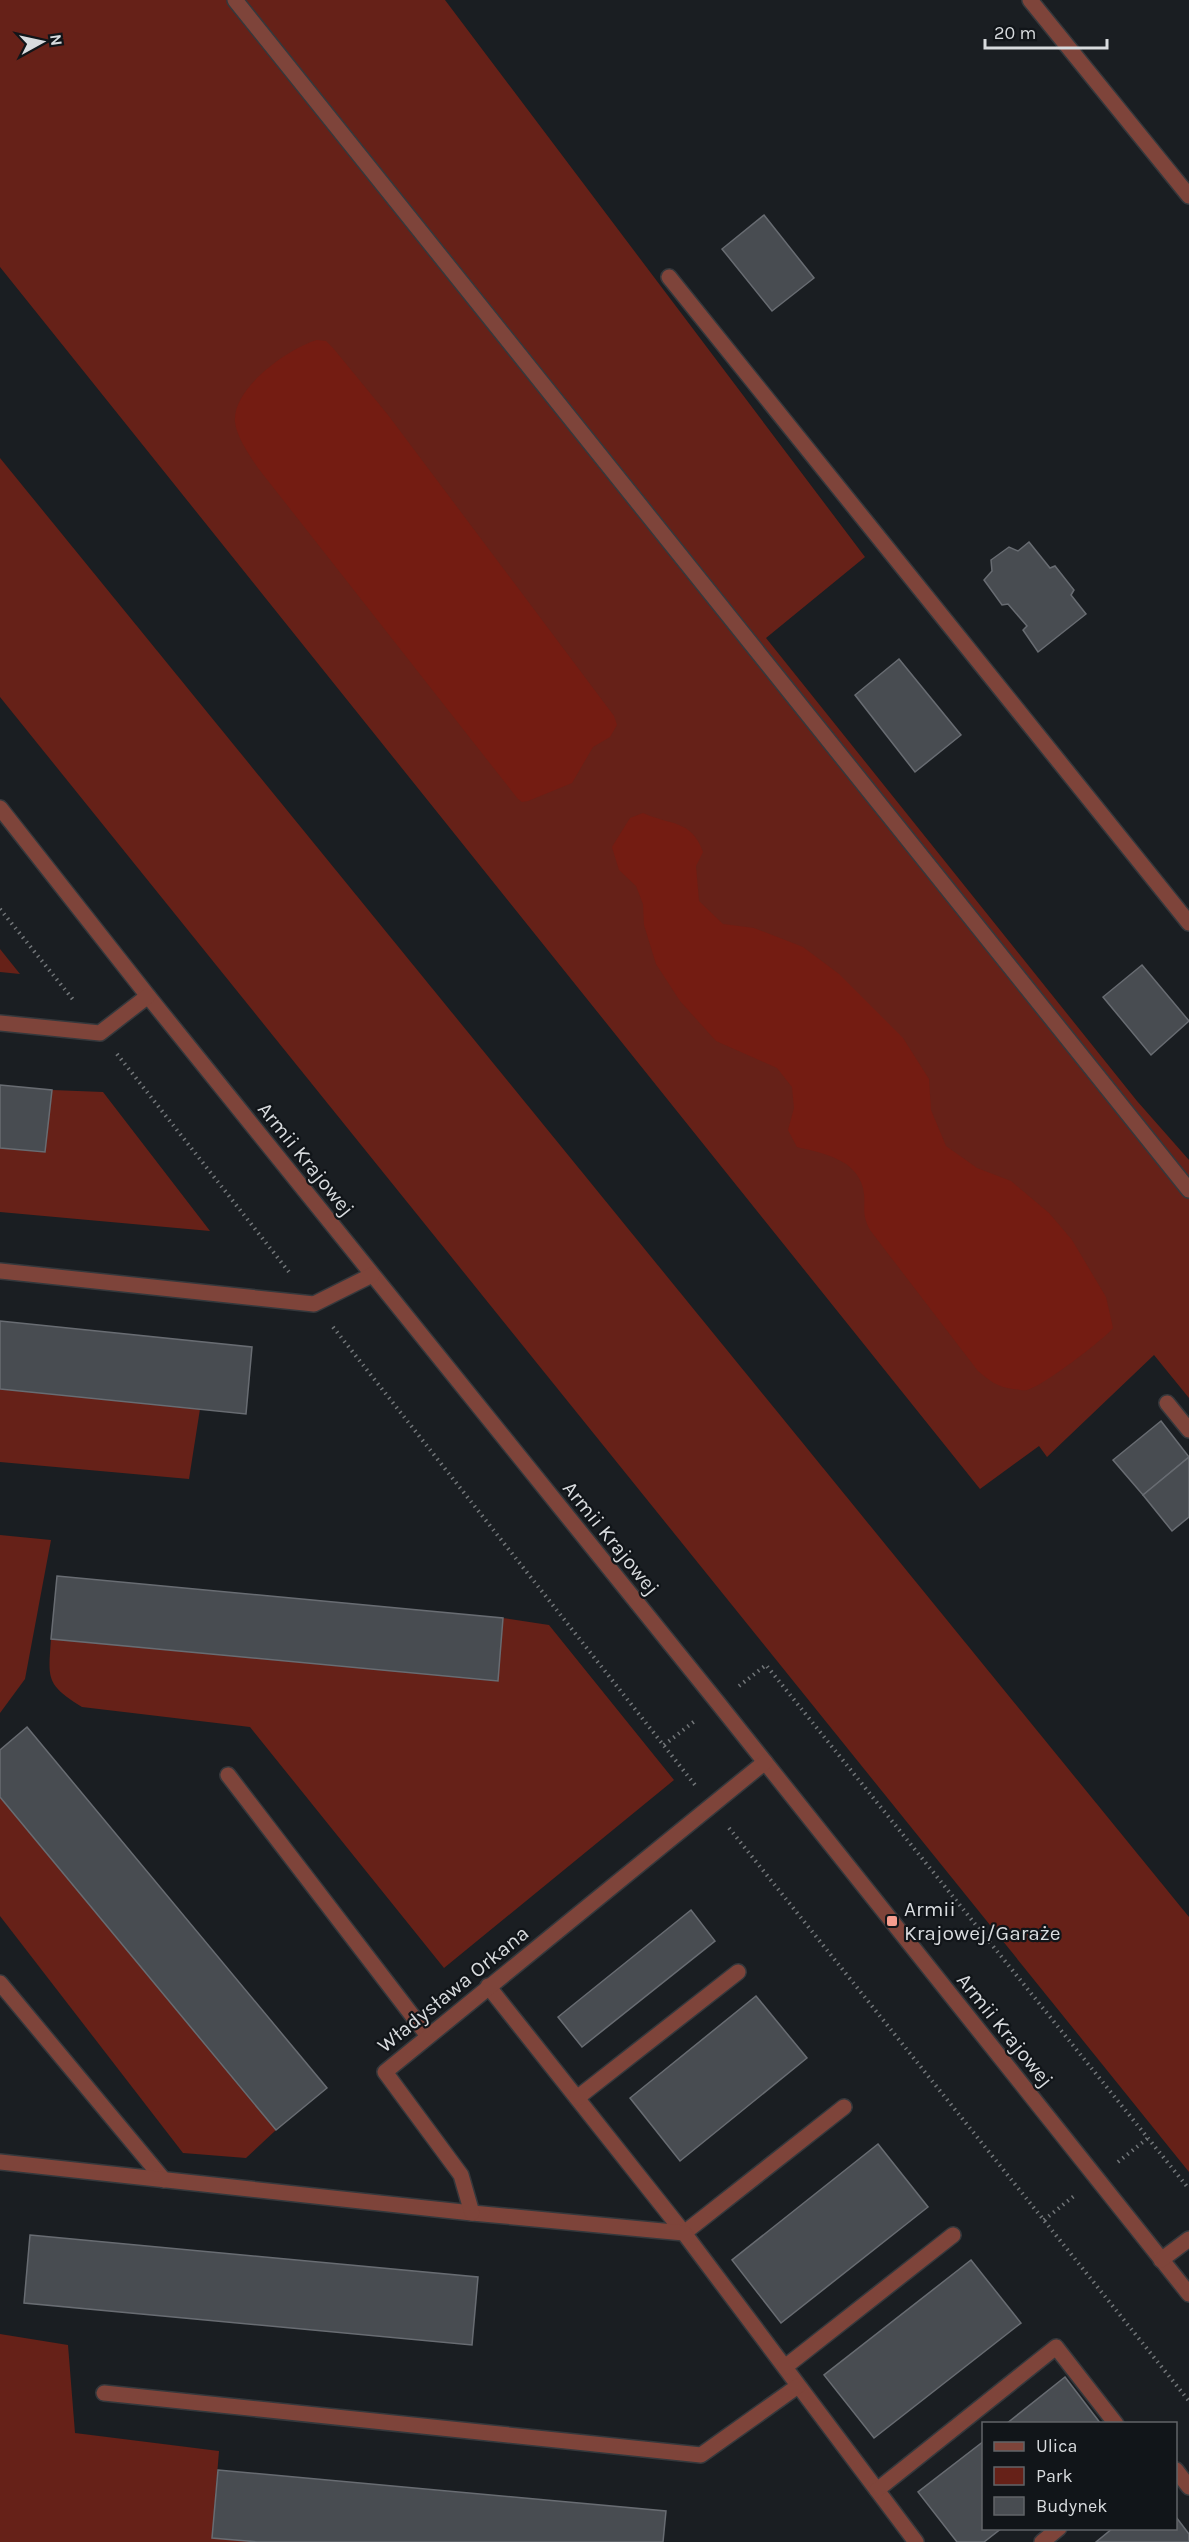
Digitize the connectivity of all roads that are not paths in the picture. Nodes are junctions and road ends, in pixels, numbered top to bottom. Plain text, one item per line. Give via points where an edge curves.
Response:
1 (236, 0) edge
2 (1030, 0) edge
3 (1189, 196) edge
4 (669, 277) dead end
5 (0, 808) edge
6 (1189, 923) edge
7 (148, 996) junction
8 (0, 1023) edge
9 (1189, 1190) edge
10 (0, 1271) edge
11 (372, 1275) junction
12 (1167, 1403) dead end
13 (1189, 1430) edge
14 (765, 1762) junction
15 (228, 1775) dead end
16 (738, 1972) dead end
17 (0, 1983) edge
18 (488, 1986) junction
19 (428, 2036) junction
20 (577, 2098) junction
21 (844, 2107) dead end
22 (1, 2165) edge
23 (164, 2180) junction
24 (472, 2213) junction
25 (684, 2233) junction
26 (953, 2235) dead end
27 (1189, 2239) edge
28 (1161, 2260) junction
29 (1189, 2294) edge
30 (785, 2367) junction
31 (798, 2386) junction
32 (104, 2392) dead end
33 (1114, 2422) edge
34 (1177, 2471) edge
35 (1189, 2487) edge
36 (877, 2490) junction
37 (1058, 2530) edge
38 (916, 2542) edge
39 (1042, 2542) edge

1 - 9 street
2 - 3 street
4 - 6 street
5 - 7 street, Armii Krajowej
7 - 8 street via 100,1033
7 - 11 street, Armii Krajowej
10 - 11 street via 314,1304
11 - 14 street, Armii Krajowej
12 - 13 street
14 - 18 street, Władysława Orkana
14 - 28 street, Armii Krajowej
15 - 19 street
16 - 20 street
17 - 23 street
18 - 19 street, Władysława Orkana
18 - 20 street
19 - 24 street, Władysława Orkana via 385,2072 461,2175
20 - 25 street
21 - 25 street
22 - 23 street
23 - 24 street
24 - 25 street
25 - 30 street
26 - 30 street
27 - 28 street
28 - 29 street, Armii Krajowej
30 - 31 street
31 - 32 street via 701,2455
31 - 36 street
33 - 36 street via 1056,2347
34 - 35 street
36 - 38 street
37 - 39 street

